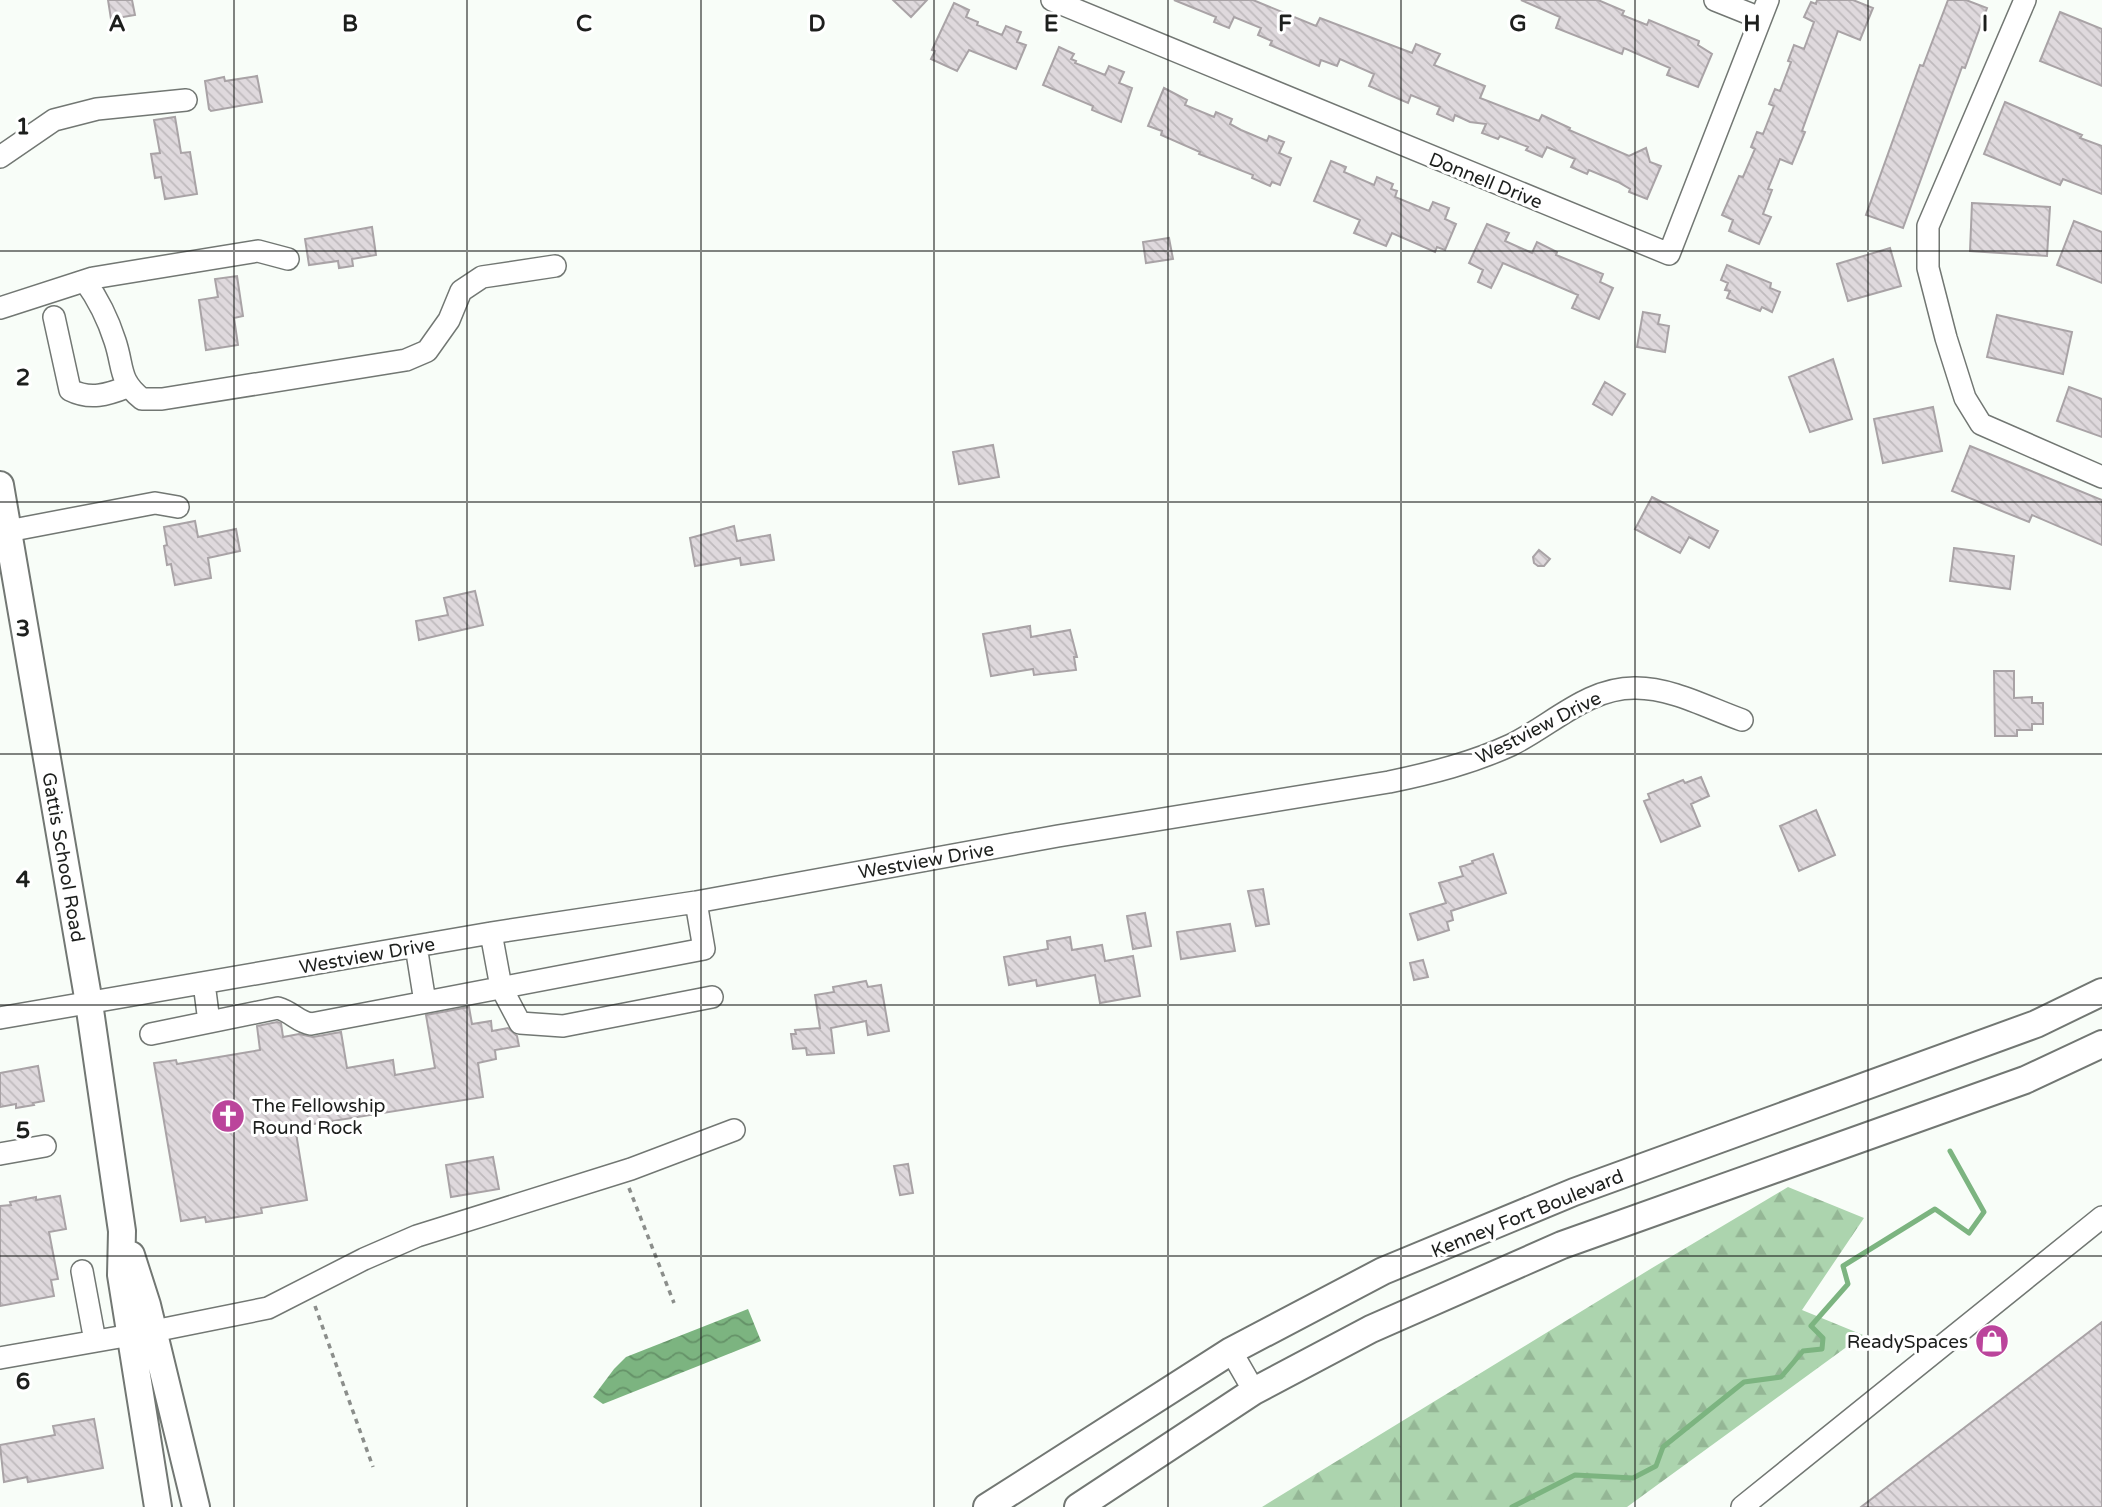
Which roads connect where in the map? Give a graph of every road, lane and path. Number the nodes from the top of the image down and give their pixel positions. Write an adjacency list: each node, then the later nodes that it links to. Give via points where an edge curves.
1 (1052, 0): 4 (street, Donnell Drive, via 1669,254)
2 (1715, 0): 4 (street)
3 (2025, 0): 13 (street, via 1928,226 1928,268 1965,398 1981,424)
4 (1764, 9)
5 (186, 100): 6 (street, via 97,109 54,120)
6 (0, 157)
7 (288, 259): 9 (street, via 258,251)
8 (555, 265): 12 (street, via 482,277 461,291 449,320 427,351 406,360 162,399 142,399)
9 (85, 281): 10 (street); 12 (street, via 115,341)
10 (0, 308)
11 (54, 317): 12 (street, via 70,390 83,397)
12 (127, 387)
13 (2102, 478)
14 (0, 485): 16 (main road, Gattis School Road)
15 (178, 507): 16 (street, via 155,503)
16 (8, 531): 26 (main road, Gattis School Road)
17 (1742, 720): 18 (street, Westview Drive, via 1653,689 1616,690 1583,702 1515,743 1441,771)
18 (696, 902): 19 (street, Westview Drive); 22 (street, via 704,950)
19 (491, 933): 20 (street, Westview Drive); 22 (street)
20 (416, 946): 21 (street, Westview Drive); 25 (street)
21 (204, 983): 26 (street, Westview Drive); 28 (street)
22 (500, 987): 24 (street, via 520,1023 563,1026); 25 (street)
23 (2102, 992): 41 (main road, Kenney Fort Boulevard, via 2036,1024 1574,1192 1383,1270)
24 (712, 998)
25 (425, 1002): 28 (street, via 312,1024 278,1008)
26 (89, 1003): 27 (street, Westview Drive); 39 (main road, Gattis School Road, via 122,1231 147,1305)
27 (0, 1018)
28 (209, 1022): 29 (street)
29 (151, 1034)
30 (2102, 1044): 43 (main road, via 2025,1080 1562,1245 1371,1329)
31 (734, 1130): 39 (street, via 631,1169 417,1236 268,1308)
32 (45, 1146): 33 (street)
33 (0, 1154)
34 (626, 1180): 38 (path)
35 (2102, 1217): 49 (street)
36 (82, 1271): 40 (street)
37 (313, 1300): 44 (path)
38 (674, 1303)
39 (142, 1333): 40 (street); 45 (main road, Gattis School Road); 46 (main road, Gattis School Road)
40 (95, 1341): 42 (street)
41 (1231, 1351): 43 (street); 47 (main road, Kenney Fort Boulevard)
42 (0, 1358)
43 (1254, 1391): 48 (main road)
44 (373, 1467)
45 (158, 1507)
46 (196, 1507)
47 (987, 1507)
48 (1078, 1507)
49 (1742, 1507)

